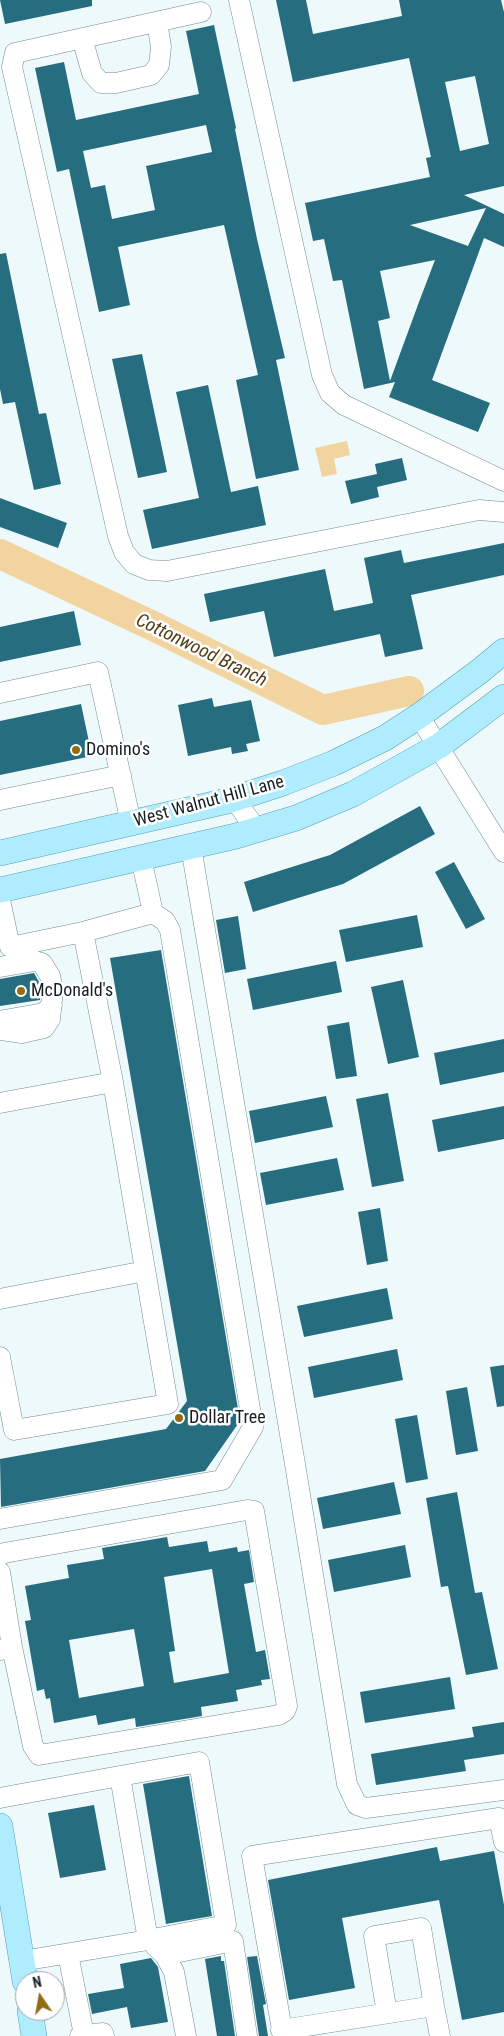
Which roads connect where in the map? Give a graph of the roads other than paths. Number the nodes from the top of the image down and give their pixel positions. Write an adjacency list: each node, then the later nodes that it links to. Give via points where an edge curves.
1 (239, 0): 5 (street, via 322,375 330,393 344,405)
2 (201, 12): 3 (street)
3 (157, 22): 4 (street); 4 (street, via 162,47 160,65 151,75 116,83 101,82 92,73)
4 (82, 38): 6 (street, via 15,53 12,67 118,536 124,552 134,564 148,570 167,571 479,510)
5 (504, 481)
6 (504, 512)
7 (504, 651): 10 (main road, West Walnut Hill Lane)
8 (0, 693): 12 (street, via 98,672)
9 (504, 698): 11 (main road, West Walnut Hill Lane)
10 (419, 716): 11 (street); 13 (main road, West Walnut Hill Lane, via 334,764)
11 (439, 746): 16 (main road, West Walnut Hill Lane, via 353,794); 18 (street)
12 (121, 775): 14 (street); 15 (street)
13 (234, 799): 15 (main road, West Walnut Hill Lane); 16 (street)
14 (0, 800)
15 (131, 823): 19 (main road, West Walnut Hill Lane); 20 (main road)
16 (257, 830): 17 (main road, West Walnut Hill Lane)
17 (191, 846): 20 (main road, West Walnut Hill Lane); 41 (street, via 347,1784 357,1805 366,1808)
18 (504, 852)
19 (0, 853)
20 (141, 858): 21 (main road, West Walnut Hill Lane); 23 (street)
21 (0, 890)
22 (0, 900): 25 (street)
23 (153, 912): 24 (street); 36 (street, via 165,921 170,930 254,1427 222,1480)
24 (83, 932): 25 (street); 30 (street)
25 (5, 948)
26 (0, 967): 27 (street, via 35,961 42,963 50,976)
27 (52, 1005): 28 (street, via 44,1013); 29 (street, via 50,1019 44,1028 22,1033)
28 (0, 1021)
29 (0, 1030)
30 (113, 1082): 31 (street); 32 (street)
31 (0, 1103)
32 (145, 1271): 33 (street); 35 (street, via 168,1404)
33 (0, 1299)
34 (0, 1357): 35 (street)
35 (7, 1431)
36 (0, 1519)
37 (0, 1555): 39 (street, via 254,1511 285,1711 38,1755)
38 (0, 1572): 39 (street)
39 (6, 1649)
40 (120, 1776): 42 (street); 45 (street); 45 (street, via 199,1762 226,1925)
41 (504, 1790)
42 (0, 1798)
43 (0, 1826): 48 (main road)
44 (504, 1842): 52 (street, via 500,1818 252,1856)
45 (148, 1940): 46 (street); 47 (street)
46 (68, 1954): 48 (street); 54 (street)
47 (165, 1955): 56 (street, via 174,1972); 57 (street, via 232,1941)
48 (24, 1971)
49 (434, 2006): 50 (street); 50 (street, via 421,1928 374,1936); 58 (street)
50 (387, 2013): 52 (street)
51 (32, 2021): 53 (main road)
52 (282, 2033)
53 (34, 2036)
54 (82, 2036): 55 (street, via 103,2033)
55 (104, 2036)
56 (186, 2036)
57 (247, 2036)
58 (440, 2036)

